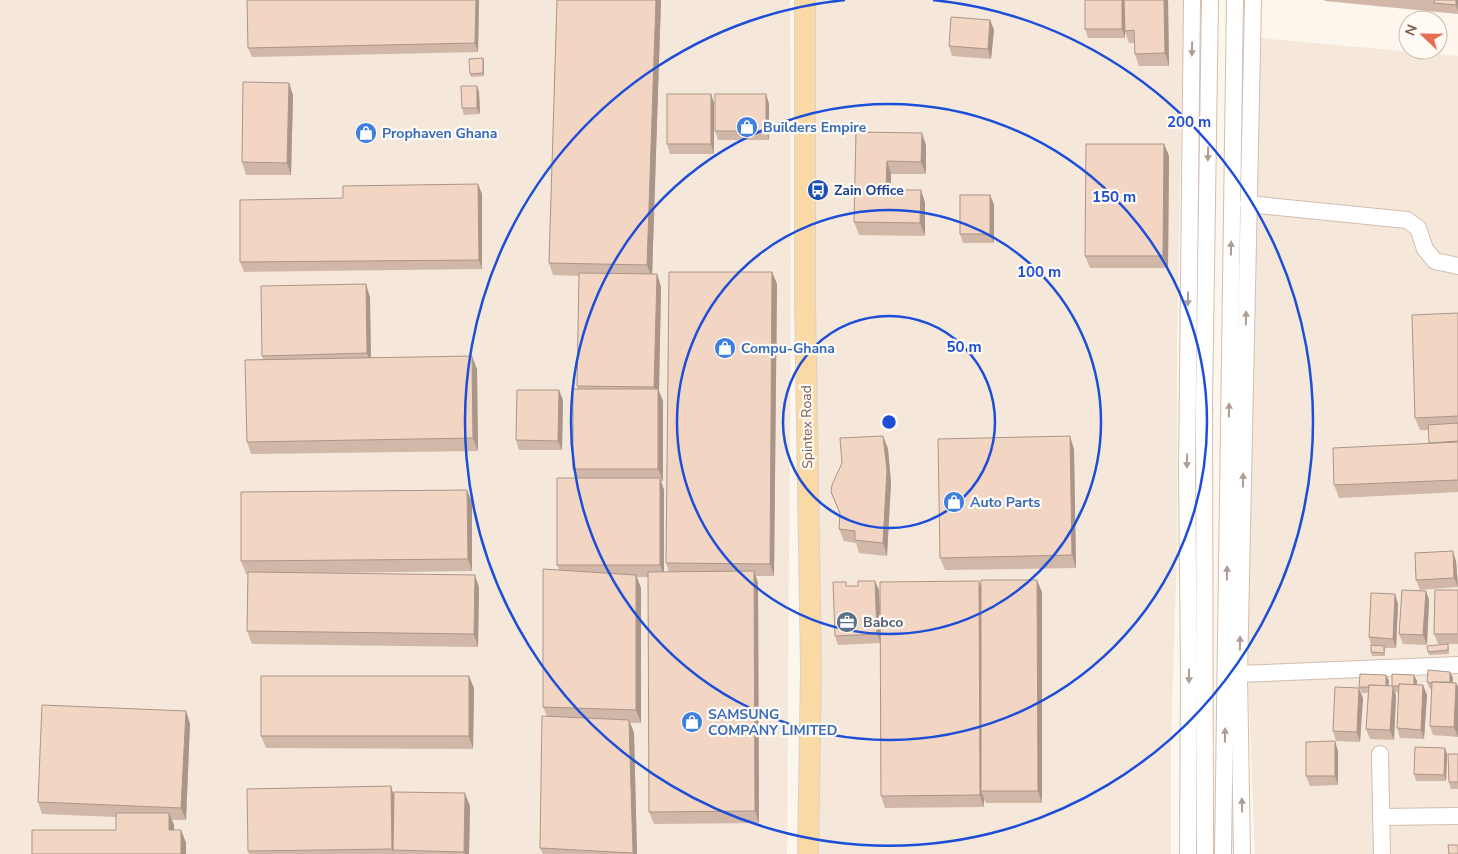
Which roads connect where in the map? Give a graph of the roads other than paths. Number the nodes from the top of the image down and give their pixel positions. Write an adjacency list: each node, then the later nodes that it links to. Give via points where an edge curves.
1 (805, 0): 13 (main road, Spintex Road, via 805,299 811,670)
2 (1192, 0): 14 (street, one-way to 14, via 1186,471)
3 (1210, 0): 15 (street, one-way to 15, via 1204,403)
4 (1235, 0): 16 (street, one-way to 4)
5 (1253, 0): 6 (street)
6 (1248, 204): 7 (street, via 1407,220 1418,228 1425,249 1435,260); 9 (street, one-way to 6)
7 (1458, 266)
8 (1458, 665): 9 (street)
9 (1240, 674): 17 (street, one-way to 9)
10 (1380, 754): 12 (street)
11 (1458, 816): 12 (street)
12 (1381, 817): 18 (street)
13 (808, 854)
14 (1188, 854)
15 (1205, 854)
16 (1223, 854)
17 (1242, 854)
18 (1382, 854)

